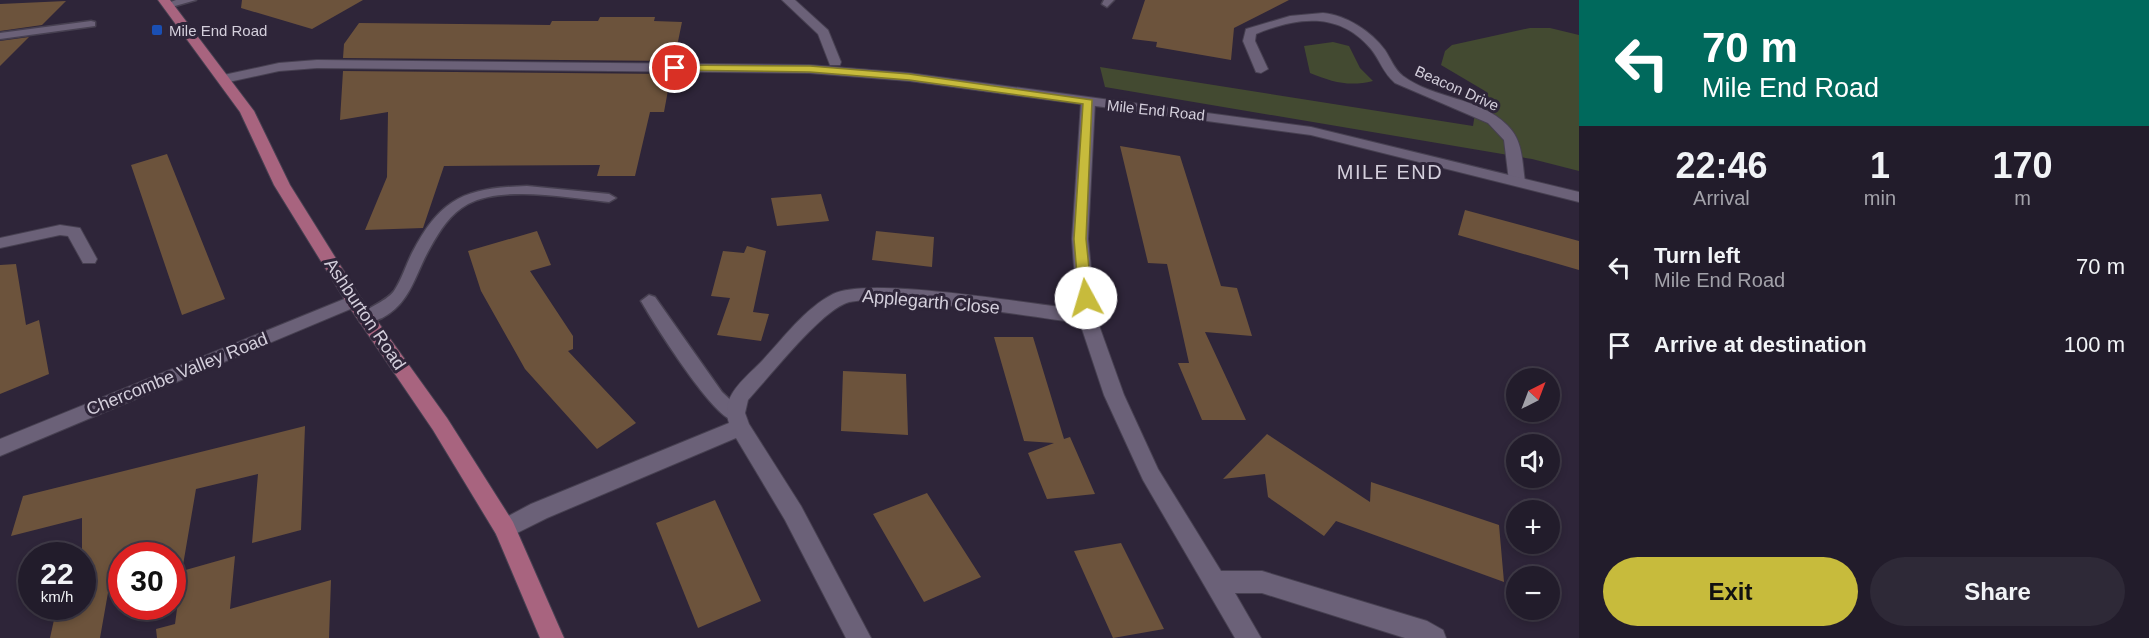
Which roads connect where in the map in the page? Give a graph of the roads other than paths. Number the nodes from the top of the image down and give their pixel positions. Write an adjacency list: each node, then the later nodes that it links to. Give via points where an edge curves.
1 (191, 0): 4 (lane)
2 (788, 0): 8 (street, via 824,33)
3 (1326, 0): 5 (street)
4 (166, 3): 10 (main road, Ashburton Road)
5 (1332, 17): 9 (street, via 1314,17 1250,32 1249,41); 12 (street, Beacon Drive, via 1369,40 1394,76 1479,113 1502,128 1511,141)
6 (91, 24): 7 (lane)
7 (0, 36)
8 (835, 62)
9 (1260, 69)
10 (224, 79): 11 (street, Mile End Road, via 316,64 810,69 909,77); 17 (main road, Ashburton Road, via 247,111 282,185)
11 (1088, 102): 12 (street, Mile End Road, via 1311,131); 19 (street, via 1080,239)
12 (1517, 181): 13 (street, Mile End Road)
13 (1579, 197)
14 (609, 198): 20 (lane, via 499,192 466,200 449,209 421,250 400,298)
15 (0, 243): 16 (street, via 60,230 74,232)
16 (88, 259)
17 (354, 301): 20 (main road, Ashburton Road); 22 (street, Chercombe Valley Road)
18 (649, 301): 21 (lane, via 716,397)
19 (1088, 317): 21 (street, Applegarth Close, via 904,296 858,294 840,298 819,312 739,397); 24 (street, via 1114,395 1150,474)
20 (366, 318): 23 (main road, Ashburton Road, via 440,424)
21 (738, 420): 23 (street); 26 (street)
22 (0, 448)
23 (505, 529): 25 (main road, Ashburton Road)
24 (1218, 582): 27 (street); 28 (street, via 1262,582 1367,613)
25 (552, 638)
26 (860, 638)
27 (1249, 638)
28 (1434, 638)

